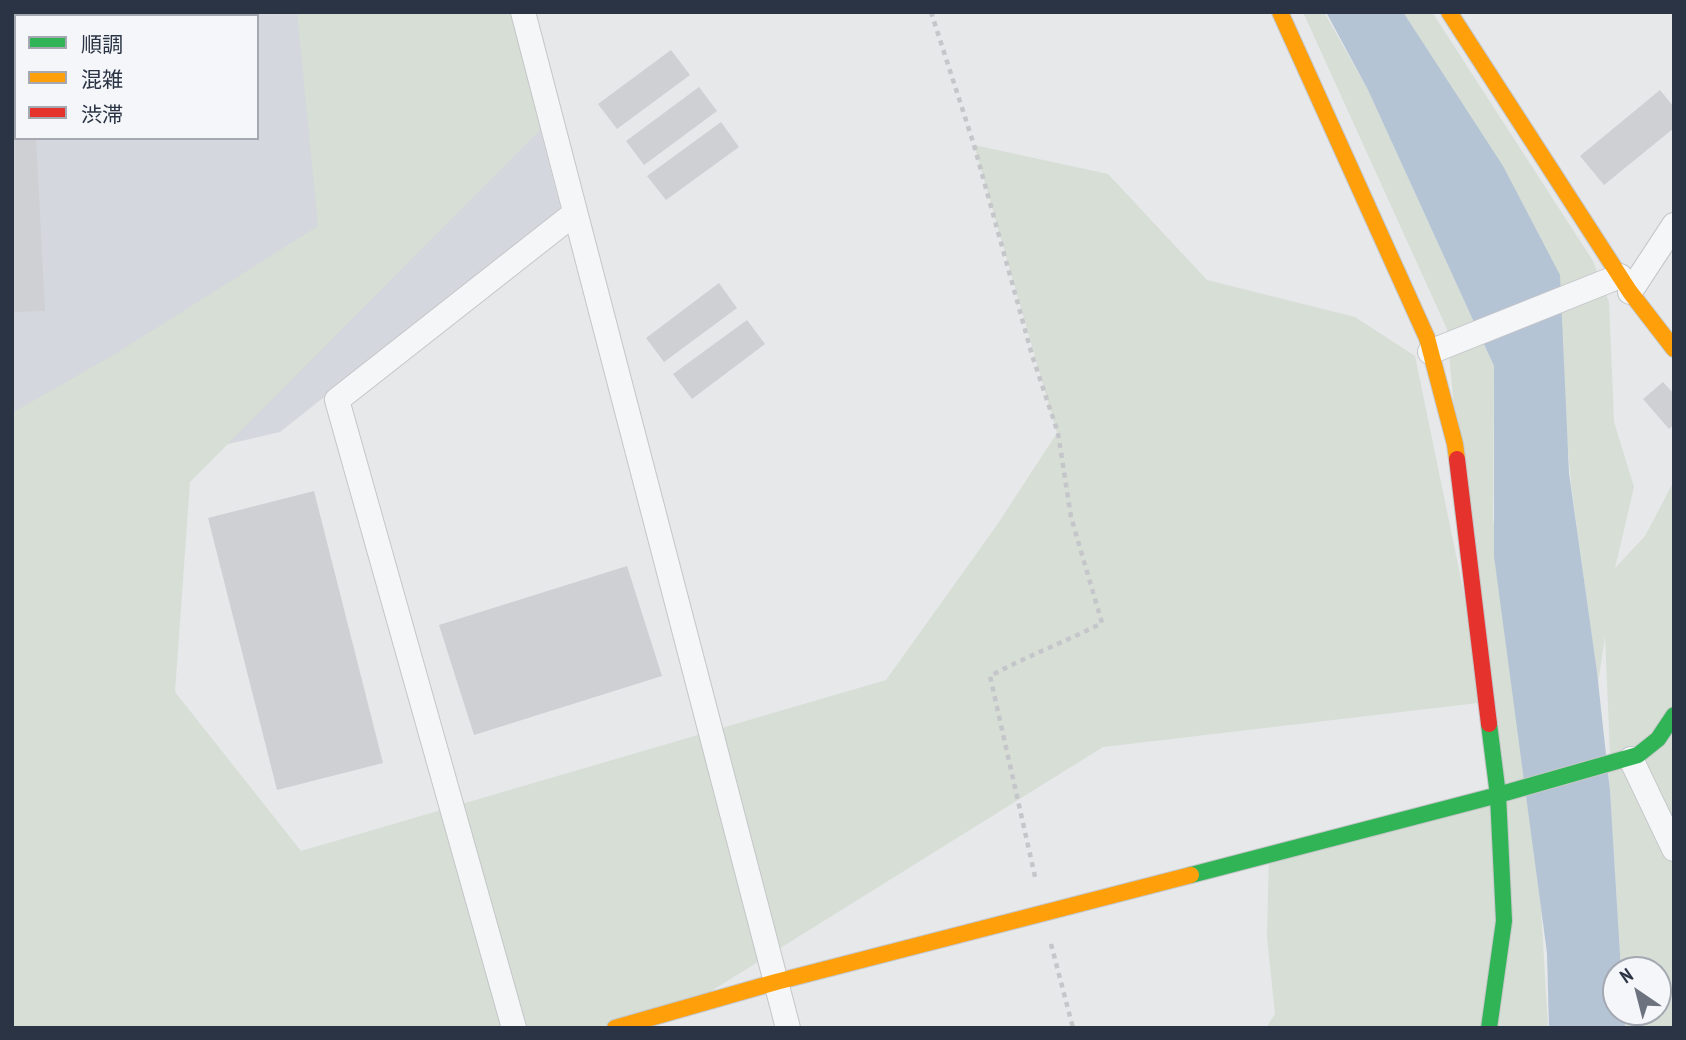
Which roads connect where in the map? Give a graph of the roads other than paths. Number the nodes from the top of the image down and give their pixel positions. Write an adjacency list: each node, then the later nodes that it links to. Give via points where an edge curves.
1 (523, 12): 4 (street)
2 (1280, 12): 8 (street)
3 (1449, 12): 6 (street)
4 (575, 213): 13 (street); 14 (street, via 337,400)
5 (1674, 225): 6 (street)
6 (1625, 284): 7 (street); 8 (street, via 1585,290)
7 (1674, 349)
8 (1430, 352): 11 (street, via 1455,444)
9 (1674, 715): 10 (street, via 1659,742)
10 (1624, 759): 11 (street); 12 (street)
11 (1503, 793): 13 (street); 17 (street, via 1504,921)
12 (1674, 849)
13 (776, 982): 15 (street); 16 (street)
14 (513, 1028)
15 (615, 1028)
16 (788, 1028)
17 (1489, 1028)

